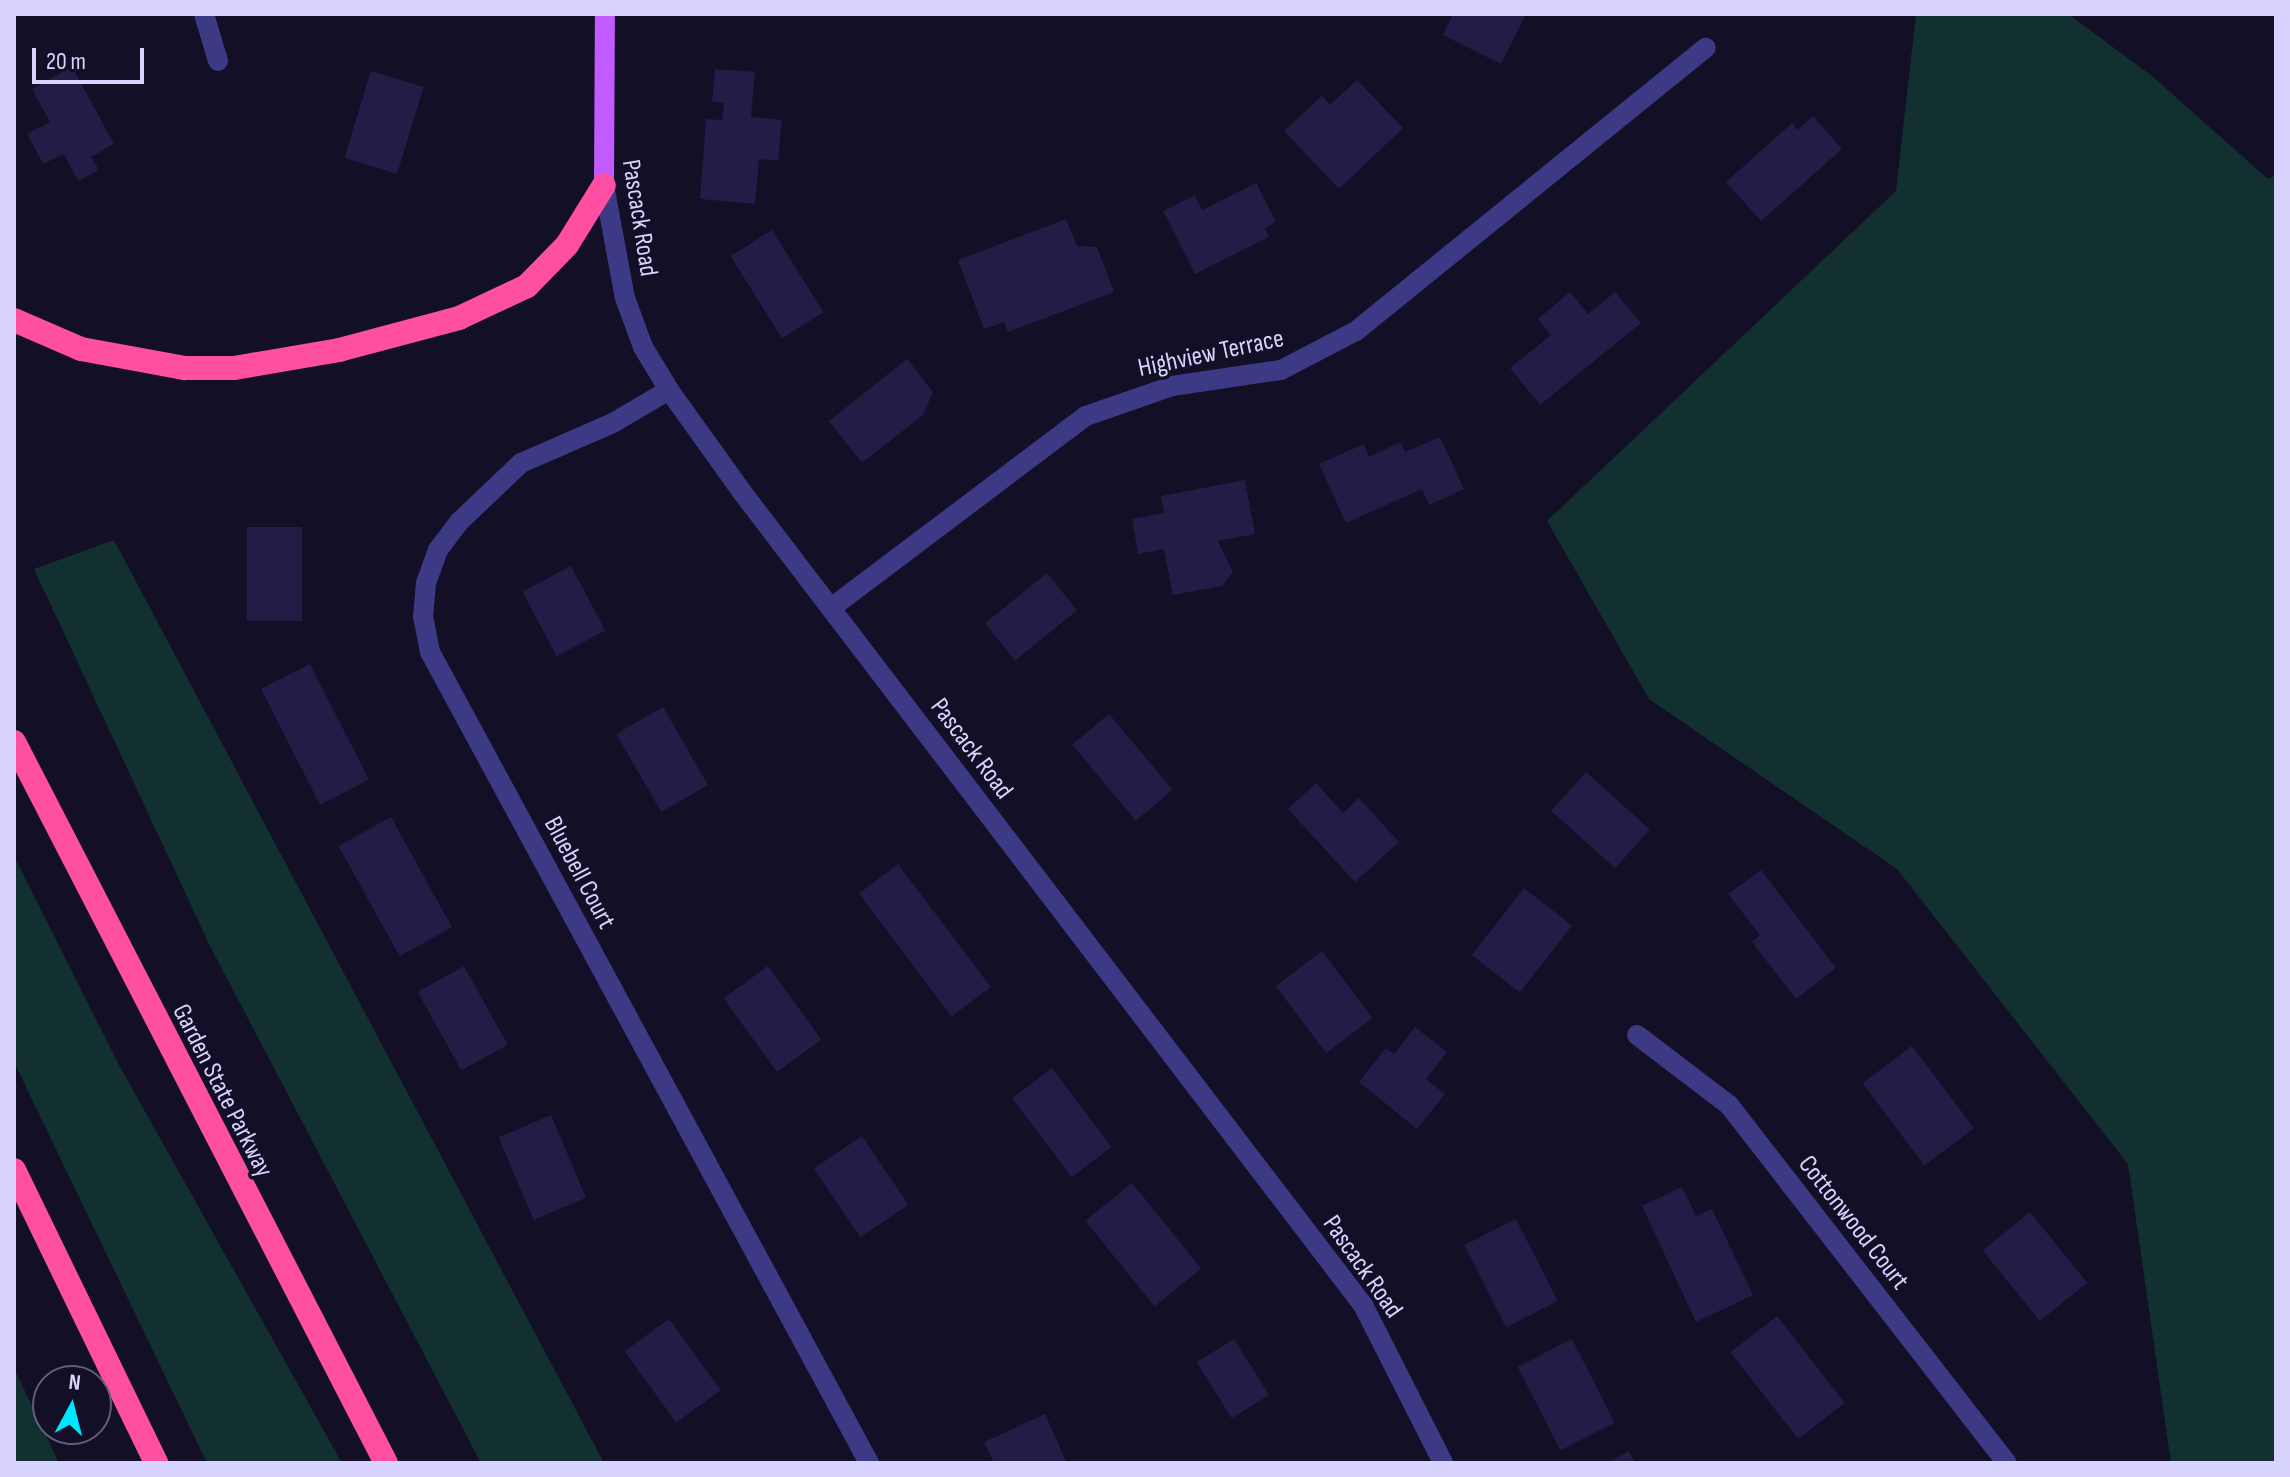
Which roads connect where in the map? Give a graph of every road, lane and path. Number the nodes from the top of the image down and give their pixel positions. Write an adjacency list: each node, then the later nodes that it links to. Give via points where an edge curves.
1 (204, 14): 4 (street)
2 (605, 14): 5 (main road, Pascack Road)
3 (1706, 48): 8 (street, Highview Terrace, via 1356,331 1281,370 1143,394 1086,416)
4 (218, 61)
5 (604, 185): 6 (highway, via 567,245 527,286 459,318 339,350 234,368 185,368 81,349); 7 (street, Pascack Road, via 625,298 643,347)
6 (14, 320)
7 (669, 390): 8 (street, Pascack Road); 14 (street, Bluebell Court, via 613,423 521,463 459,522 438,550 426,583 423,616 430,652)
8 (831, 608): 15 (street, Pascack Road, via 1363,1305)
9 (14, 742): 13 (highway, Garden State Parkway)
10 (1637, 1035): 16 (street, Cottonwood Court, via 1729,1105)
11 (14, 1170): 12 (highway)
12 (156, 1463)
13 (386, 1463)
14 (869, 1463)
15 (1443, 1463)
16 (2007, 1463)

